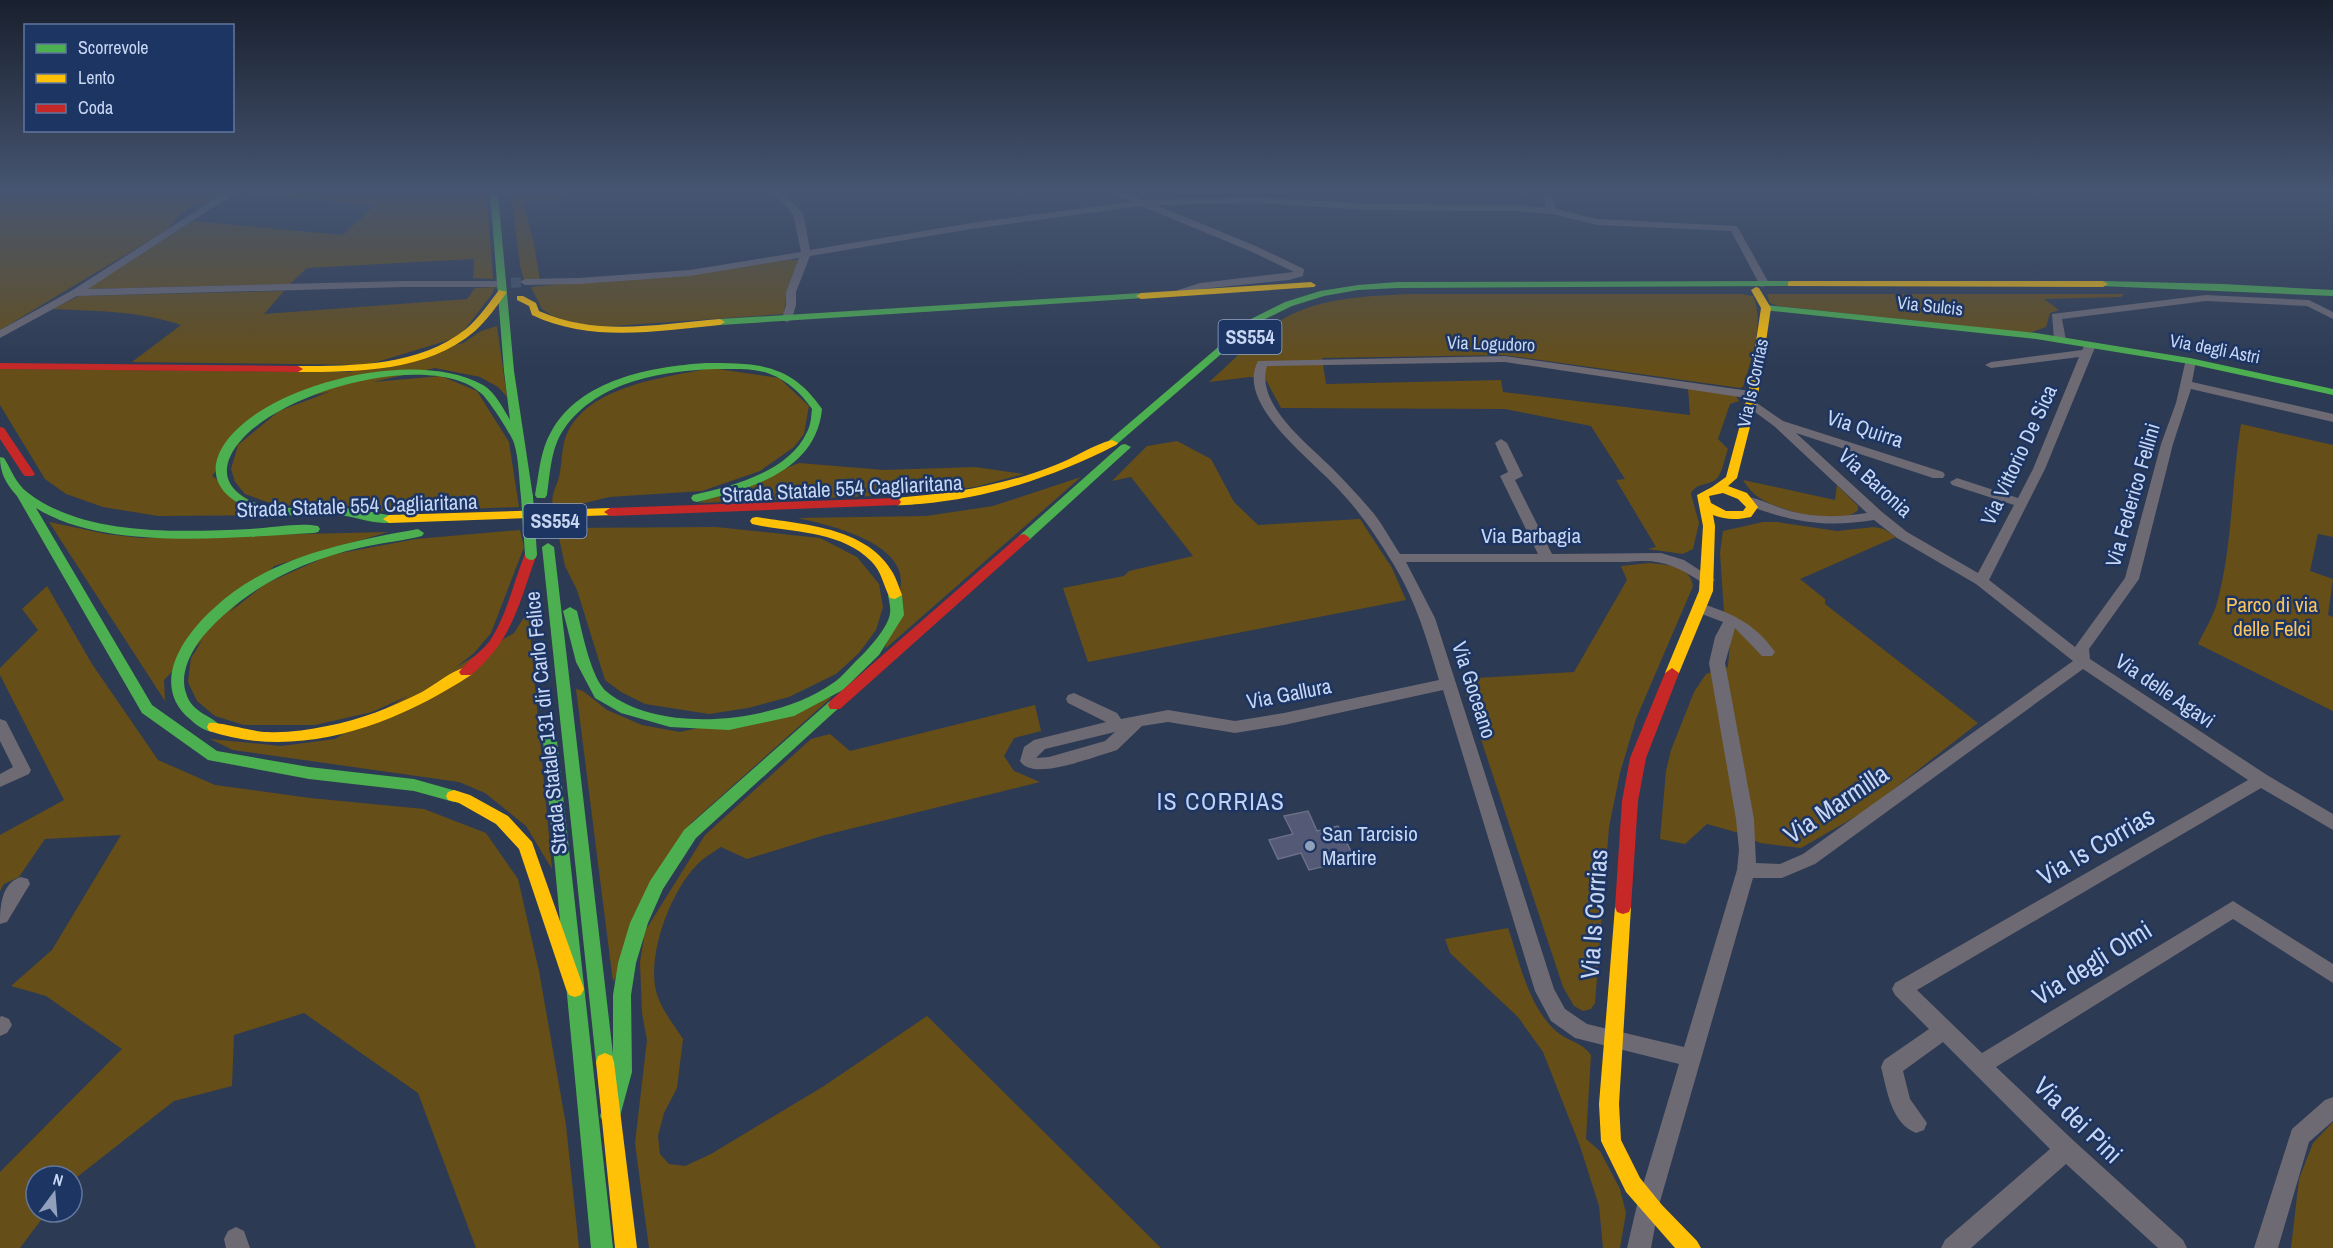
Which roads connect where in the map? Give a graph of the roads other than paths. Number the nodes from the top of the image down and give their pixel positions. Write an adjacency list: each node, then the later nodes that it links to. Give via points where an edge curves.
1 (140, 251): 11 (street)
2 (499, 251): 10 (main road)
3 (822, 251): 6 (street)
4 (1254, 251): 13 (street, via 1300,271 1299,274 1200,286)
5 (1744, 251): 9 (street)
6 (806, 254): 7 (street, via 667,275 579,281); 19 (street, via 791,292)
7 (521, 279): 14 (main road)
8 (1397, 285): 9 (main road, Strada Statale 554 Cagliaritana / SS554); 13 (main road, via 1322,285); 47 (main road, Strada Statale 554 Cagliaritana / SS554, via 1349,287 1279,306 1254,321 1119,439 1083,459 1029,480 969,495 900,502)
9 (1760, 287): 12 (main road, Strada Statale 554 Cagliaritana / SS554, via 2124,285); 15 (main road, Strada Statale 554 Cagliaritana / SS554, via 2180,291); 16 (main road, Via Is Corrias); 35 (main road, Strada Statale 554 Cagliaritana / SS554, via 1404,290 1334,296 1288,310 1263,326)
10 (499, 288): 11 (street, via 404,284); 26 (main road, via 491,310 476,328 425,354 387,364 338,369); 33 (main road)
11 (75, 292): 20 (street)
12 (2333, 293)
13 (1176, 295): 19 (main road)
14 (520, 298): 18 (main road); 19 (main road, via 533,305 535,313 545,320 575,329)
15 (2333, 298)
16 (1766, 308): 21 (main road, Via Sulcis); 29 (main road, Via Is Corrias)
17 (2333, 316): 21 (street, via 2309,303 2206,298 2061,314 2055,318)
18 (522, 318)
19 (787, 319)
20 (0, 335)
21 (2060, 340): 22 (main road, Via Sulcis)
22 (2088, 349): 23 (main road, Via degli Astri); 24 (street); 45 (street, Via Vittorio De Sica)
23 (2190, 361): 27 (street, Via Federico Fellini); 28 (main road, Via degli Astri)
24 (1995, 362)
25 (1262, 363): 29 (street, Via Logudoro, via 1505,359); 60 (street, Via Goceano, via 1258,376 1278,421 1365,513)
26 (0, 366)
27 (2185, 384): 30 (street); 69 (street, Via Federico Fellini, via 2132,579 2081,649)
28 (2333, 392)
29 (1752, 400): 31 (street, Via Baronia); 39 (main road, Via Is Corrias)
30 (2333, 418)
31 (1778, 423): 38 (street, Via Quirra); 49 (street, Via Baronia)
32 (0, 430): 52 (main road, Strada Statale 554 Cagliaritana / SS554, via 39,487 84,511 157,524)
33 (516, 438): 52 (main road, via 492,396 477,385 444,374 382,374 330,385 282,404 232,440 220,462 218,475 238,499 295,513 349,512); 58 (main road, Strada Statale 131 dir Carlo Felice, bridge, via 527,497)
34 (1501, 443): 59 (street, via 1516,476 1507,477)
35 (1125, 446): 50 (main road, Strada Statale 554 Cagliaritana / SS554, via 1059,478 969,503); 89 (main road, via 690,834 665,867 634,938 622,986 623,1072)
36 (537, 450): 43 (main road, Strada Statale 131 dir Carlo Felice)
37 (0, 460): 42 (main road, Strada Statale 554 Cagliaritana)
38 (1938, 475)
39 (1731, 478): 41 (main road); 44 (main road)
40 (1957, 482): 45 (street)
41 (1717, 489): 44 (main road); 46 (main road, via 1703,495)
42 (22, 494): 55 (main road, Strada Statale 554 Cagliaritana, via 40,506 85,523 142,532); 83 (main road, via 147,709 213,756 309,773 414,785 464,799 502,820 526,846)
43 (542, 495): 47 (main road, via 559,427 583,403 612,386 644,375 704,364 750,366 784,376 806,392 817,409 813,433 799,452 754,480 696,498 607,506); 62 (main road, Strada Statale 131 dir Carlo Felice)
44 (1746, 498): 48 (street); 51 (main road, via 1751,509)
45 (2021, 503): 64 (street, Via Vittorio De Sica)
46 (1705, 505): 51 (main road, via 1718,513); 54 (main road, Via Is Corrias)
47 (594, 512): 52 (main road, SS554)
48 (1782, 514): 49 (street, via 1826,522); 51 (street)
49 (1876, 515): 64 (street, Via Baronia, via 1915,544)
50 (737, 516): 53 (main road, Strada Statale 554 Cagliaritana / SS554); 62 (main road, via 812,529 855,543 876,560 893,584 897,615 874,651 838,687 789,712 729,725 670,722 626,709 600,694 583,662 565,591)
51 (1737, 516): 54 (main road)
52 (374, 519)
53 (485, 523): 56 (main road, Strada Statale 554 Cagliaritana / SS554); 58 (main road, via 349,545 270,575 210,619 191,642 180,661 176,681 181,703 201,724 238,736 300,737 376,718 425,698 470,669 505,629)
54 (1709, 526): 57 (main road, Via Is Corrias)
55 (331, 528)
56 (355, 528)
57 (1707, 549): 61 (street, via 1696,555); 63 (main road, Via Is Corrias)
58 (531, 554): 65 (main road, Strada Statale 131 dir Carlo Felice)
59 (1547, 557): 60 (street, Via Barbagia); 61 (street, Via Barbagia, via 1644,555)
60 (1396, 558): 70 (street, Via Goceano, via 1428,618)
61 (1666, 559): 63 (street, via 1684,564)
62 (551, 575): 89 (main road, Strada Statale 131 dir Carlo Felice)
63 (1708, 580): 66 (main road, Via Is Corrias)
64 (1981, 581): 69 (street, Via delle Agavi)
65 (535, 588)
66 (1699, 608): 67 (street); 85 (main road, Via Is Corrias, via 1648,730 1634,780)
67 (1732, 619): 68 (street, via 1748,629); 79 (street, via 1717,663 1745,819)
68 (1767, 652)
69 (2084, 661): 76 (street, Via delle Agavi); 79 (street, Via Marmilla, via 1809,859 1782,871)
70 (1449, 683): 72 (street, Via Gallura, via 1235,727 1168,716); 85 (street, Via Goceano, via 1545,991 1558,1015 1568,1024 1582,1032)
71 (1074, 699): 74 (street, via 1111,717)
72 (1137, 721): 74 (street, Via Gallura); 74 (street, Via Gallura, via 1110,746 1049,763 1036,765 1028,761 1032,748 1040,744)
73 (0, 725): 77 (street, via 23,770)
74 (1118, 725)
75 (548, 727): 83 (main road, Strada Statale 131 dir Carlo Felice)
76 (2261, 780): 78 (street, Via delle Agavi); 84 (street, Via Is Corrias, via 1902,989)
77 (0, 781)
78 (2332, 821)
79 (1746, 870): 86 (street)
80 (21, 884): 81 (street)
81 (0, 916)
82 (2333, 975): 87 (street, Via degli Olmi, via 2233,909)
83 (574, 989): 93 (main road, Strada Statale 131 dir Carlo Felice)
84 (1945, 1029): 87 (street, Via dei Pini); 90 (street, via 1891,1067 1901,1104)
85 (1612, 1038): 86 (street); 92 (main road, Via Is Corrias, via 1608,1111 1611,1139 1617,1157)
86 (1691, 1058): 92 (street)
87 (1981, 1065): 91 (street, Via dei Pini)
88 (2333, 1107): 99 (street, via 2300,1136)
89 (610, 1116): 94 (main road, Strada Statale 131 dir Carlo Felice)
90 (1917, 1123)
91 (2066, 1149): 97 (street); 98 (street, Via dei Pini)
92 (1655, 1212): 95 (street); 96 (main road, Via Is Corrias)
93 (602, 1248)
94 (626, 1248)
95 (1639, 1248)
96 (1690, 1248)
97 (1953, 1248)
98 (2175, 1248)
99 (2266, 1248)

